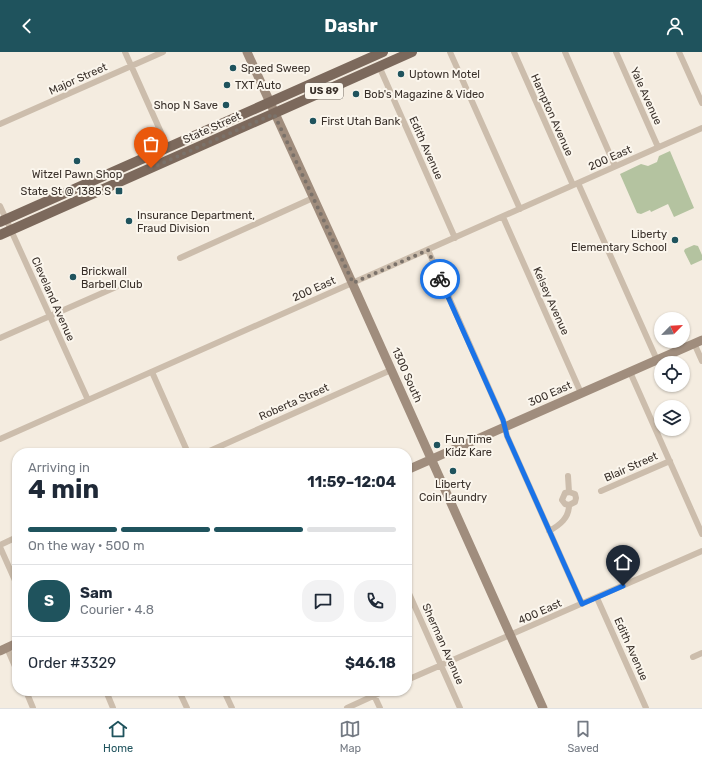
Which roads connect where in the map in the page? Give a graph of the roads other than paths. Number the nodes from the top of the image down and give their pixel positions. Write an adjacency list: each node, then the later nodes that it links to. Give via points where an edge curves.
1 (125, 52): 12 (street)
2 (163, 52): 12 (street, Major Street)
3 (247, 52): 14 (main road, 1300 South)
4 (383, 52): 14 (main road, State Street / US 89)
5 (412, 52): 11 (main road, State Street / US 89)
6 (450, 52): 25 (street)
7 (514, 52): 22 (street, Hampton Avenue)
8 (565, 52): 21 (street)
9 (616, 52): 19 (street, Yale Avenue)
10 (679, 52): 15 (street)
11 (397, 56): 13 (main road, State Street / US 89)
12 (131, 66): 17 (street, Major Street); 20 (street)
13 (379, 66): 16 (main road, State Street / US 89); 30 (street, Edith Avenue)
14 (270, 103): 16 (main road, 1300 South); 20 (main road, State Street / US 89)
15 (702, 103)
16 (274, 114): 23 (main road, 1300 South); 28 (main road, State Street / US 89)
17 (0, 124)
18 (702, 128): 19 (street, 200 East)
19 (658, 147): 21 (street, 200 East)
20 (168, 148): 27 (main road, State Street / US 89)
21 (615, 166): 22 (street, 200 East)
22 (575, 184): 25 (street, 200 East); 38 (street, Hampton Avenue)
23 (313, 198): 32 (street); 33 (main road, 1300 South)
24 (0, 206): 27 (street, Cleveland Avenue)
25 (520, 209): 26 (street, 200 East)
26 (503, 216): 30 (street, 200 East); 45 (street, Kelsey Avenue)
27 (3, 221): 28 (street, Cleveland Avenue)
28 (11, 230): 29 (main road, State Street / US 89); 35 (street, Cleveland Avenue)
29 (0, 235)
30 (455, 238): 31 (street, 200 East)
31 (428, 250): 33 (street, 200 East); 47 (street)
32 (180, 258)
33 (353, 283): 42 (main road, 1300 South); 43 (street, 200 East)
34 (116, 287): 35 (street)
35 (50, 316): 36 (street); 46 (street, Cleveland Avenue)
36 (0, 338)
37 (698, 342): 39 (main road, 300 East); 41 (street)
38 (655, 356)
39 (666, 356)
40 (654, 361): 44 (main road, 300 East)
41 (702, 361)
42 (392, 370): 50 (street, Roberta Street); 51 (main road, 1300 South)
43 (152, 372): 46 (street, 200 East); 49 (street)
44 (630, 372): 45 (main road, 300 East); 52 (street)
45 (581, 393): 47 (main road, 300 East)
46 (88, 400): 48 (street, 200 East)
47 (505, 427): 51 (main road, 300 East); 58 (street)
48 (0, 439)
49 (186, 448)
50 (216, 448)
51 (432, 460): 53 (main road, 300 East); 67 (main road, 1300 South)
52 (670, 461): 55 (street, Blair Street); 59 (street)
53 (412, 468)
54 (568, 476): 56 (street)
55 (601, 491)
56 (569, 492): 57 (street, via 576,498 575,502); 57 (street, via 565,493 562,500)
57 (569, 505): 58 (street, via 566,517)
58 (549, 531): 66 (street)
59 (702, 534)
60 (12, 540): 61 (street)
61 (0, 546): 63 (street)
62 (702, 551): 64 (street, 400 East)
63 (12, 574)
64 (597, 598): 66 (street, 400 East); 88 (street, Edith Avenue)
65 (412, 600): 72 (street, Sherman Avenue)
66 (582, 604): 67 (street, 400 East)
67 (510, 636): 72 (street, 400 East); 87 (main road, 1300 South)
68 (3, 649): 71 (street)
69 (702, 653): 70 (street)
70 (693, 657)
71 (12, 663)
72 (441, 665): 73 (street, 400 East); 86 (street, Sherman Avenue)
73 (412, 678)
74 (28, 696): 80 (street)
75 (108, 696): 81 (street)
76 (181, 696): 82 (street)
77 (226, 696): 83 (street)
78 (368, 696): 84 (street)
79 (374, 696): 85 (street)
80 (33, 708)
81 (113, 708)
82 (187, 708)
83 (232, 708)
84 (347, 708)
85 (380, 708)
86 (460, 708)
87 (543, 708)
88 (646, 708)

